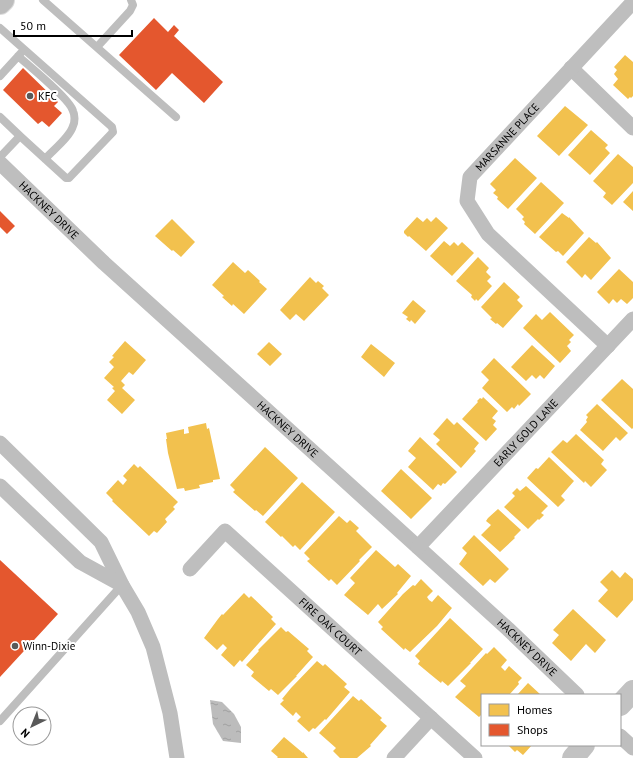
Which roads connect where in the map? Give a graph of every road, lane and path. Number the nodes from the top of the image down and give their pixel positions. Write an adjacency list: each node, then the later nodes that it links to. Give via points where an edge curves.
1 (3, 0): 5 (main road)
2 (42, 0): 7 (lane)
3 (131, 0): 7 (lane, via 133,5 130,11)
4 (633, 2): 10 (street, MARSANNE PLACE)
5 (0, 3)
6 (0, 28): 8 (lane)
7 (97, 47): 13 (lane)
8 (24, 50): 9 (lane); 17 (lane, via 113,129 113,132 69,178)
9 (18, 56): 11 (lane); 17 (lane, via 66,99 73,110 73,127 69,134)
10 (571, 68): 14 (street); 20 (street, MARSANNE PLACE, via 470,177 467,202 488,234)
11 (0, 76)
12 (0, 117): 15 (lane)
13 (176, 117)
14 (633, 128)
15 (20, 136): 16 (lane); 17 (lane)
16 (0, 157)
17 (45, 159)
18 (0, 163): 23 (street, HACKNEY DRIVE, via 104,263)
19 (633, 319): 20 (street, EARLY GOLD LANE)
20 (608, 346): 23 (street, EARLY GOLD LANE)
21 (0, 444): 25 (street, via 101,542)
22 (0, 486): 25 (street, via 80,562)
23 (418, 547): 27 (street, HACKNEY DRIVE)
24 (190, 569): 29 (street, FIRE OAK COURT, via 225,530)
25 (122, 585): 30 (lane); 34 (street, via 138,612 153,647 170,713)
26 (633, 691): 28 (street)
27 (576, 694)
28 (621, 704)
29 (431, 718): 35 (street); 36 (street, FIRE OAK COURT)
30 (0, 721)
31 (621, 737): 33 (street)
32 (583, 746): 37 (street)
33 (633, 748)
34 (178, 758)
35 (394, 758)
36 (475, 758)
37 (573, 758)

